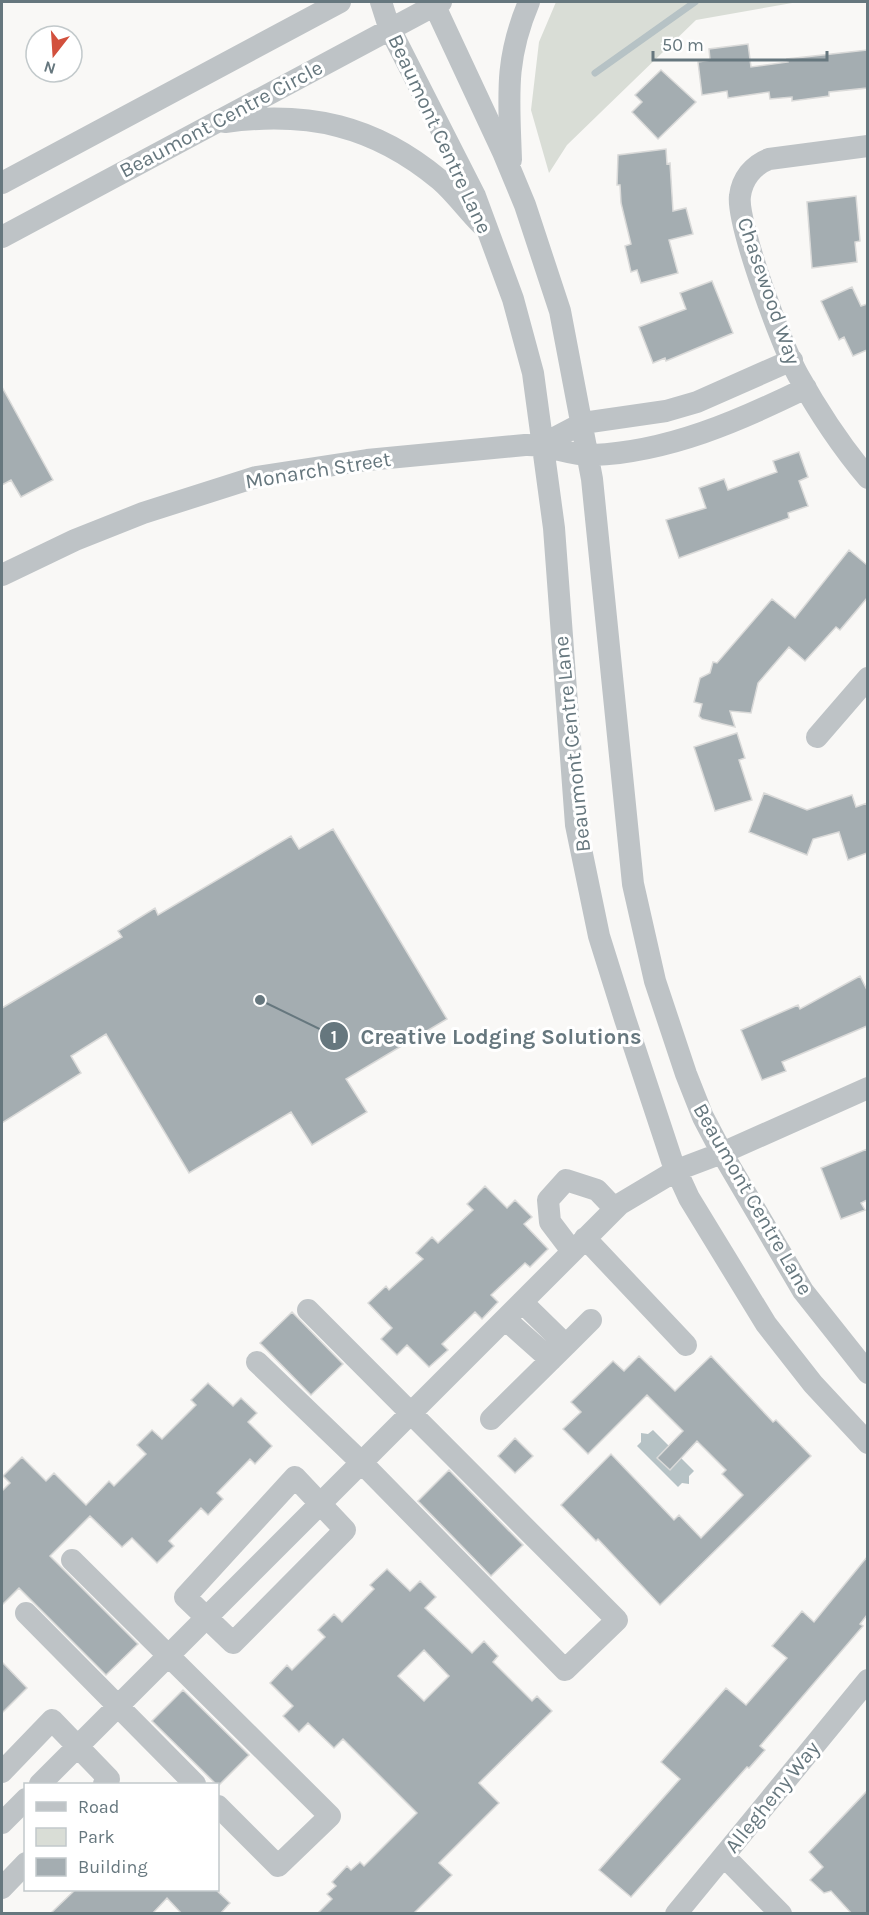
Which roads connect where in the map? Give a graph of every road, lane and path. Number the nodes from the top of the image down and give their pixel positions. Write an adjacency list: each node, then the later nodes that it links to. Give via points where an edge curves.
1 (340, 2): 9 (street)
2 (381, 2): 5 (street, Beaumont Centre Lane)
3 (529, 2): 8 (street, via 515,35 509,65)
4 (436, 3): 5 (street, Beaumont Centre Circle); 8 (street, Beaumont Centre Lane)
5 (389, 27): 6 (street, Beaumont Centre Circle); 10 (street, Beaumont Centre Lane, via 475,196)
6 (211, 124): 10 (street, via 261,117 300,118 374,137 441,181); 11 (street, Beaumont Centre Circle)
7 (867, 146): 12 (street, Chasewood Way, via 769,159 758,163 742,185 741,211 756,267)
8 (512, 173): 14 (street, Beaumont Centre Lane, via 560,310)
9 (2, 183)
10 (488, 231): 15 (street, Beaumont Centre Lane, via 513,299 533,373)
11 (2, 237)
12 (792, 360): 13 (street, Chasewood Way); 14 (street, via 697,402 666,411)
13 (806, 388): 16 (street, via 710,431 623,453); 17 (street, Chasewood Way, via 828,426)
14 (583, 423): 15 (street); 16 (street, Beaumont Centre Lane)
15 (543, 444): 16 (street); 18 (street, Monarch Street, via 367,459 256,477 142,513); 23 (street, Beaumont Centre Lane, via 554,528 576,825 599,936)
16 (589, 455): 22 (street, Beaumont Centre Lane, via 633,884 655,981 686,1074)
17 (867, 478)
18 (2, 575)
19 (867, 678): 20 (street)
20 (817, 737)
21 (867, 1088): 22 (street)
22 (722, 1153): 23 (street); 33 (street, Beaumont Centre Lane, via 803,1291)
23 (676, 1170): 24 (street); 36 (street, Beaumont Centre Lane, via 766,1324)
24 (615, 1209): 25 (street); 25 (street, via 597,1190 567,1180 548,1200 550,1222)
25 (579, 1245): 26 (street); 30 (street)
26 (522, 1302): 28 (street); 31 (street)
27 (308, 1310): 34 (street)
28 (505, 1319): 31 (street); 34 (street)
29 (591, 1320): 31 (street)
30 (686, 1345)
31 (559, 1352): 35 (street)
32 (257, 1362): 37 (street)
33 (867, 1373)
34 (411, 1414): 37 (street); 37 (street, via 618,1620 565,1670)
35 (491, 1419)
36 (867, 1443)
37 (362, 1463): 38 (street)
38 (321, 1503): 41 (street); 41 (street, via 295,1477 186,1597); 41 (street, via 345,1530 233,1643)
39 (72, 1560): 42 (street)
40 (26, 1613): 44 (street)
41 (206, 1618): 42 (street)
42 (168, 1656): 44 (street); 51 (street, via 330,1816 278,1866)
43 (867, 1680): 53 (street, Allegheny Way)
44 (117, 1707): 45 (street); 49 (street)
45 (77, 1746): 46 (street, via 52,1720); 47 (street); 48 (street, via 110,1779)
46 (2, 1772)
47 (42, 1783)
48 (106, 1783)
49 (193, 1783)
50 (24, 1801): 52 (street)
51 (219, 1807)
52 (2, 1823)
53 (724, 1856): 56 (street, Allegheny Way); 57 (street)
54 (24, 1865): 55 (street)
55 (2, 1888)
56 (676, 1914)
57 (781, 1914)

